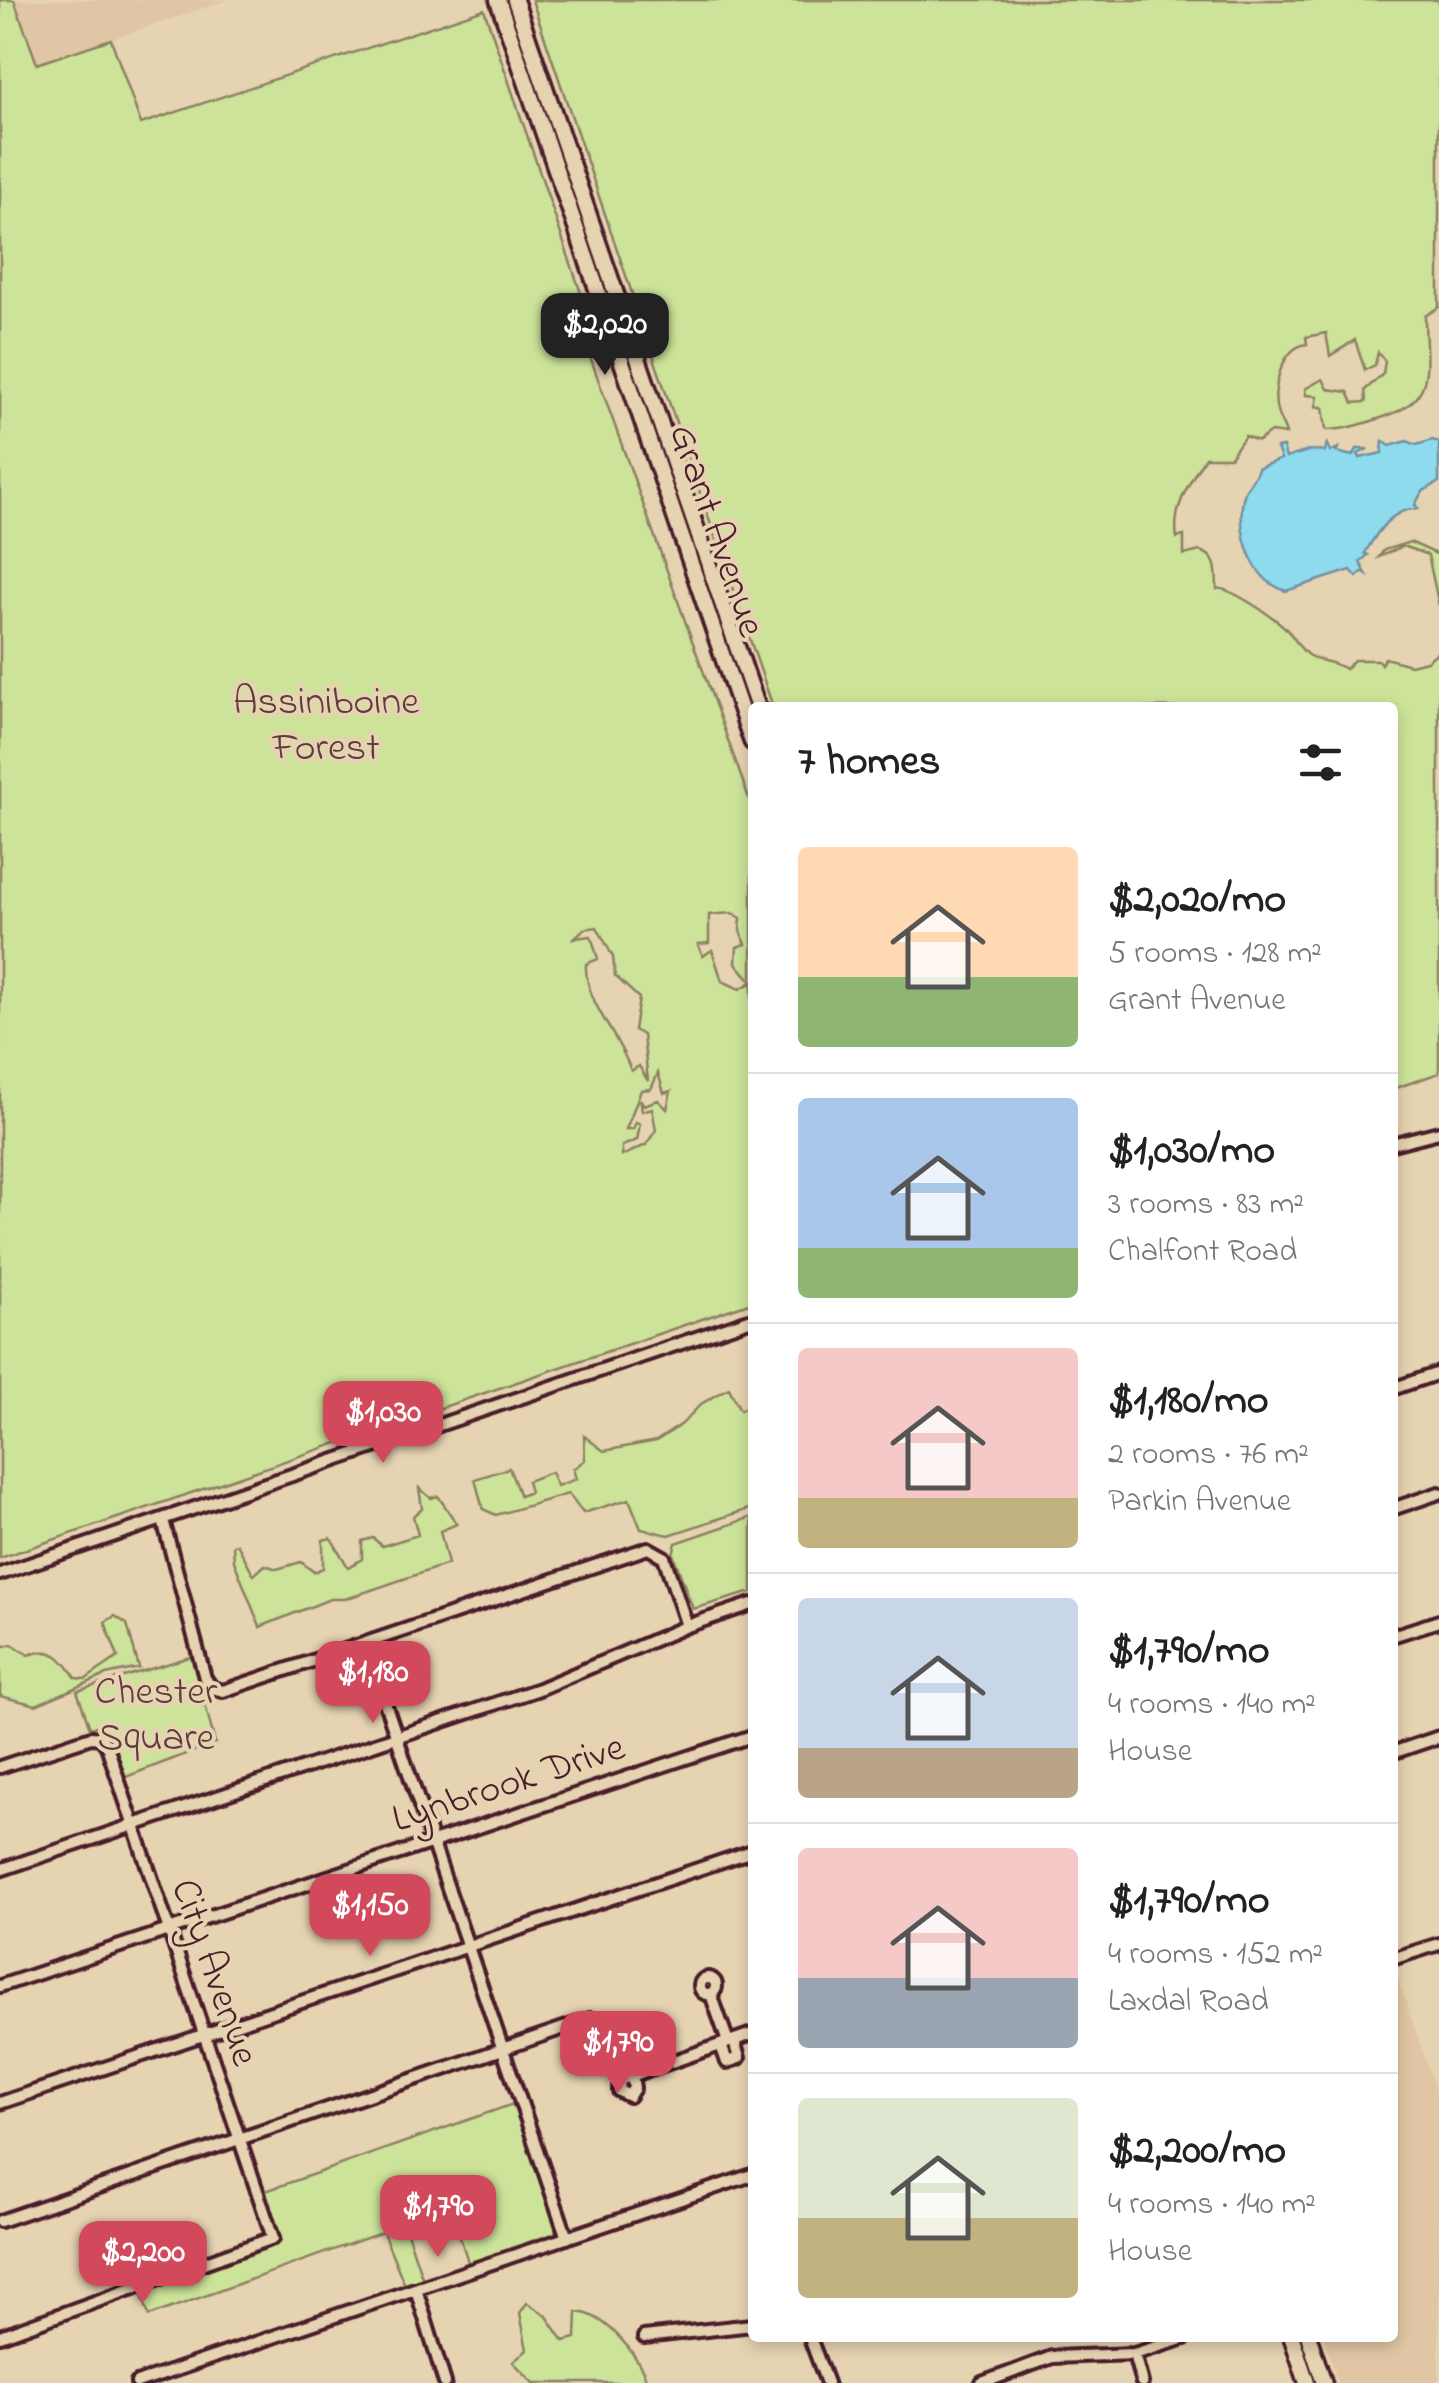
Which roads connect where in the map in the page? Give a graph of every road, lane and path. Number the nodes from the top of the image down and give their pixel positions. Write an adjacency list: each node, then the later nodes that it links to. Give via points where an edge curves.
1 (498, 0): 4 (main road, Grant Avenue)
2 (515, 0): 3 (main road, Grant Avenue)
3 (756, 702)
4 (748, 730)
5 (1439, 1132): 6 (street)
6 (1398, 1142)
7 (748, 1321): 12 (street)
8 (1439, 1373): 9 (street)
9 (1398, 1387)
10 (1439, 1493): 11 (street)
11 (1398, 1507)
12 (163, 1520): 13 (street); 18 (street, via 212,1688)
13 (0, 1574)
14 (748, 1605): 16 (street)
15 (1439, 1620): 17 (street)
16 (687, 1626): 18 (street, via 664,1557 648,1548); 21 (street, via 539,1690)
17 (1398, 1634)
18 (365, 1644): 21 (street)
19 (748, 1737): 25 (street, Lynbrook Drive)
20 (1439, 1738): 22 (street)
21 (398, 1739): 24 (street); 25 (street)
22 (1398, 1751)
23 (0, 1767): 24 (street, City Avenue, via 101,1738)
24 (134, 1826): 27 (street); 28 (street, City Avenue)
25 (432, 1842): 28 (street, Lynbrook Drive); 30 (street)
26 (748, 1851): 30 (street)
27 (0, 1870)
28 (166, 1931): 32 (street, Lynbrook Drive); 34 (street, City Avenue)
29 (1439, 1944): 31 (street)
30 (469, 1947): 34 (street); 37 (street)
31 (1398, 1957)
32 (0, 1986)
33 (711, 1994): 36 (street)
34 (204, 2035): 38 (street); 39 (street, City Avenue)
35 (748, 2036): 36 (street)
36 (728, 2043): 37 (street, via 626,2076 598,2020)
37 (503, 2048): 39 (street); 42 (street)
38 (0, 2103)
39 (238, 2140): 41 (street); 45 (street, City Avenue, via 273,2238)
40 (748, 2176): 42 (street)
41 (0, 2221)
42 (567, 2238): 43 (street)
43 (416, 2289): 52 (street); 53 (street)
44 (748, 2324): 46 (street)
45 (0, 2336)
46 (644, 2337)
47 (811, 2342): 54 (street)
48 (1172, 2342): 51 (street)
49 (1293, 2342): 57 (main road)
50 (1311, 2342): 58 (main road)
51 (1134, 2354): 55 (street, via 1052,2357); 56 (street)
52 (137, 2383)
53 (445, 2383)
54 (826, 2383)
55 (982, 2383)
56 (1142, 2383)
57 (1307, 2383)
58 (1324, 2383)

